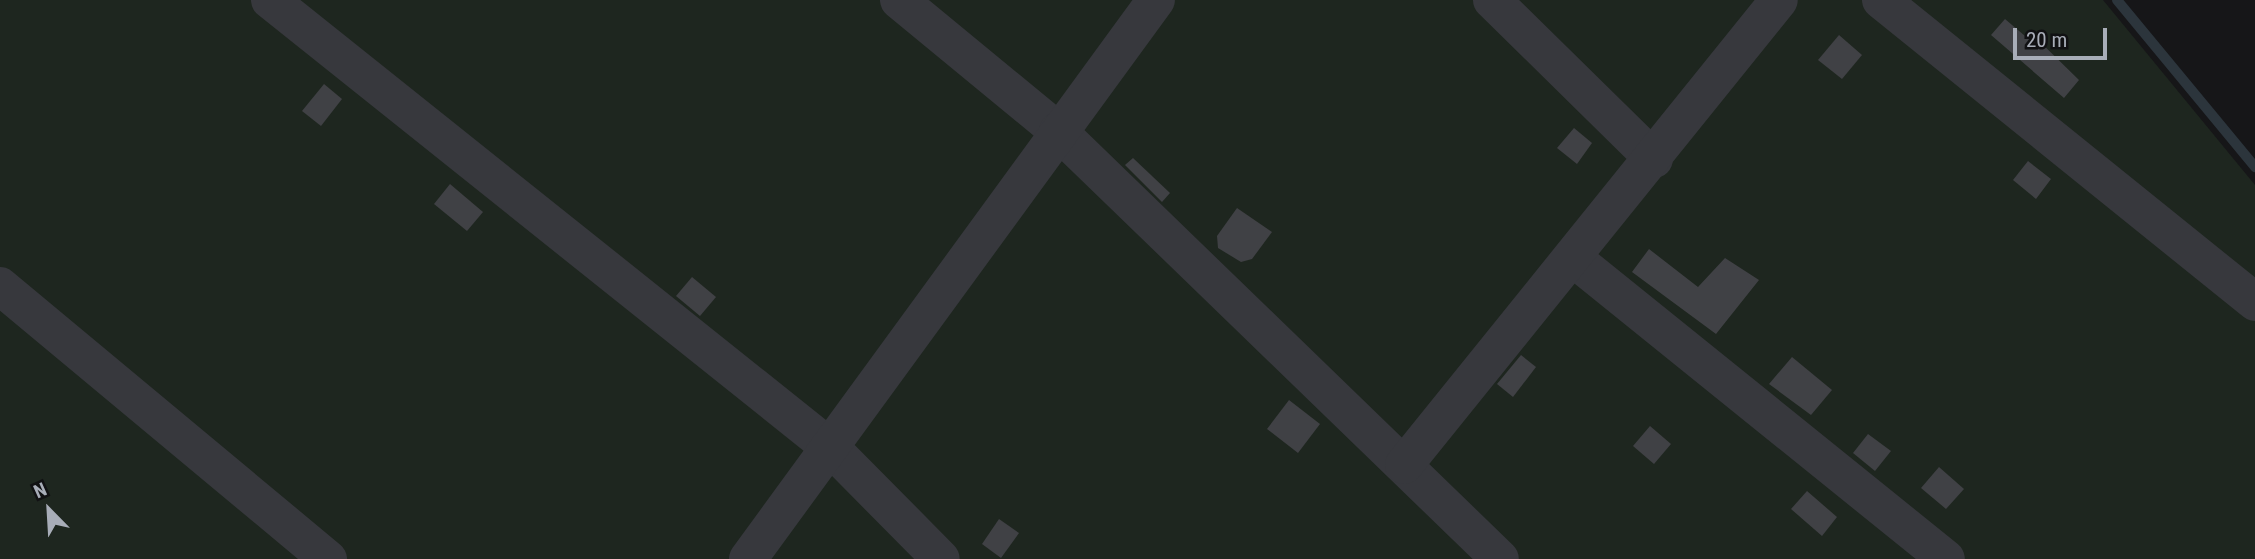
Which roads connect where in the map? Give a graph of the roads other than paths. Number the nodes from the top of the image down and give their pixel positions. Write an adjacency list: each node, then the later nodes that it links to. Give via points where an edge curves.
1 (270, 0): 12 (street)
2 (899, 0): 7 (street)
3 (1156, 0): 7 (street)
4 (1492, 0): 8 (street)
5 (1779, 0): 8 (street)
6 (1881, 0): 11 (street)
7 (1058, 131): 12 (street); 13 (street)
8 (1654, 159): 9 (street)
9 (1573, 258): 13 (street); 18 (street)
10 (0, 286): 14 (street)
11 (2255, 302)
12 (833, 450): 15 (street); 16 (street)
13 (1404, 465): 17 (street)
14 (328, 559)
15 (748, 559)
16 (941, 559)
17 (1500, 559)
18 (1946, 559)

